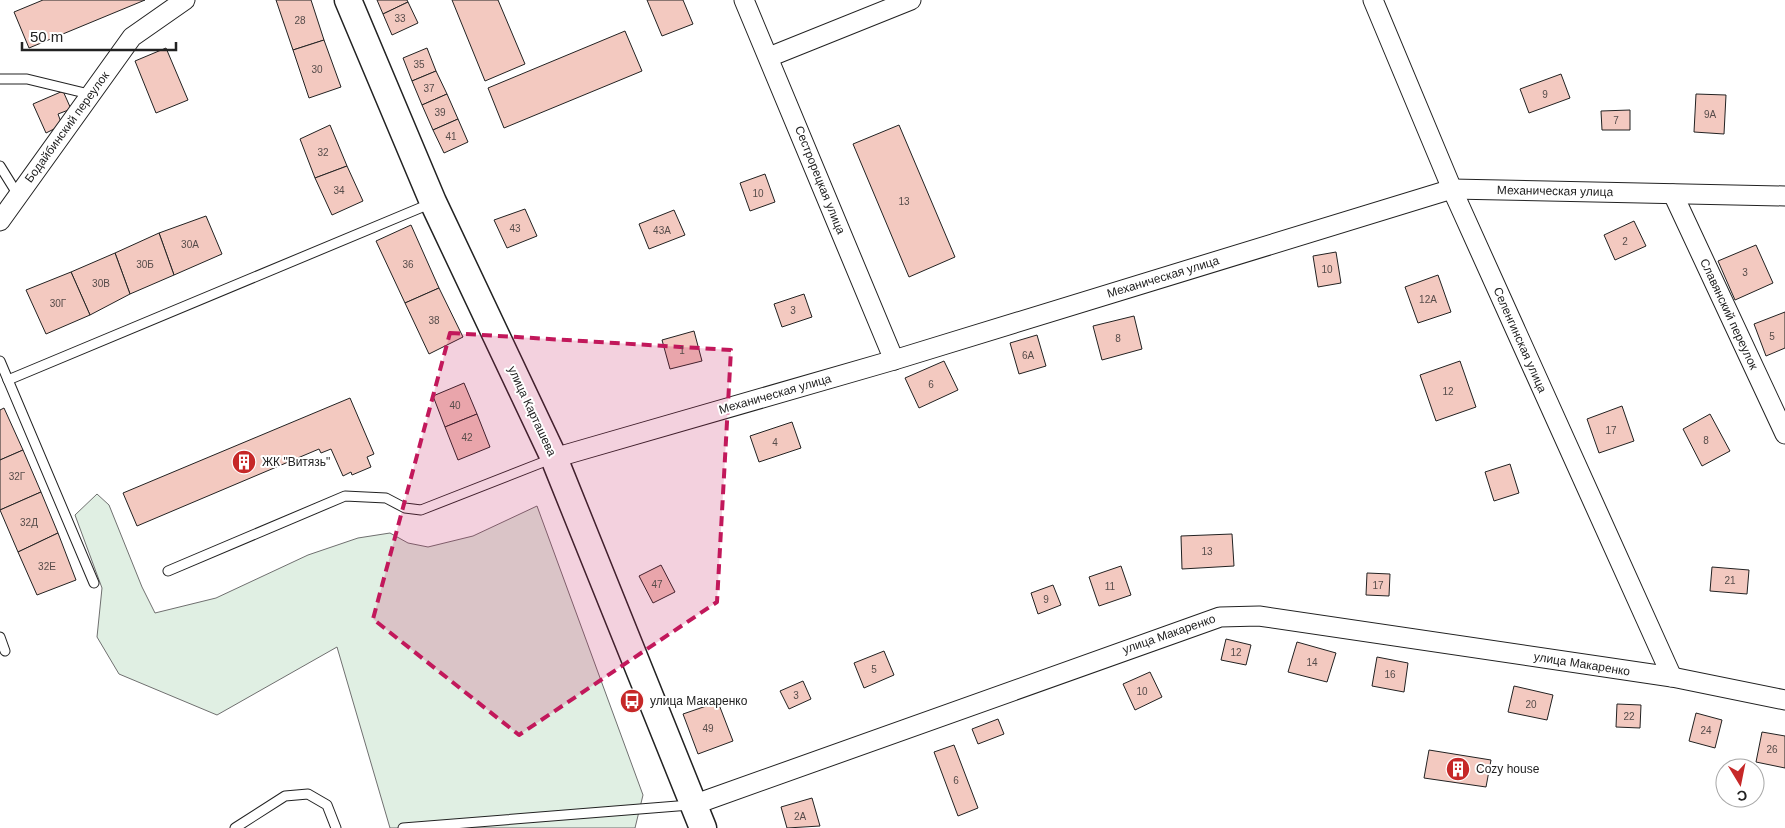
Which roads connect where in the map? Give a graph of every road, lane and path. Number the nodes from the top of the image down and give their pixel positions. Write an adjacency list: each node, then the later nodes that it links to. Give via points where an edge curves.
1 (185, 0): 8 (street, Бодайбинский переулок, via 132,37)
2 (348, 0): 14 (main road, улица Карташева)
3 (744, 0): 6 (street, Сестрорецкая улица)
4 (911, 0): 6 (street)
5 (1373, 0): 10 (street, Селенгинская улица)
6 (769, 57): 16 (street, Сестрорецкая улица)
7 (0, 80): 8 (lane, via 27,79)
8 (89, 94): 12 (street, Бодайбинский переулок)
9 (0, 166): 12 (lane)
10 (1452, 189): 11 (street, Механическая улица); 16 (street, Механическая улица); 25 (street, Селенгинская улица)
11 (1673, 194): 13 (street, Механическая улица); 19 (street, Славянский переулок)
12 (18, 195): 15 (street, Бодайбинский переулок)
13 (1785, 196)
14 (433, 202): 18 (lane); 20 (main road, улица Карташева)
15 (0, 221)
16 (894, 360): 20 (street, Механическая улица)
17 (0, 361): 18 (lane)
18 (8, 380): 22 (lane)
19 (1785, 434)
20 (554, 458): 21 (lane, via 421,510 405,508 386,498 345,496); 27 (main road, улица Карташева)
21 (168, 571)
22 (94, 582)
23 (0, 638): 24 (lane)
24 (5, 650)
25 (1672, 678): 26 (street, улица Макаренко); 27 (street, улица Макаренко, via 1259,616 1220,617)
26 (1785, 700)
27 (698, 816): 30 (lane)
28 (236, 828): 29 (lane, via 285,796 308,794 327,805)
29 (336, 828)
30 (403, 828)

